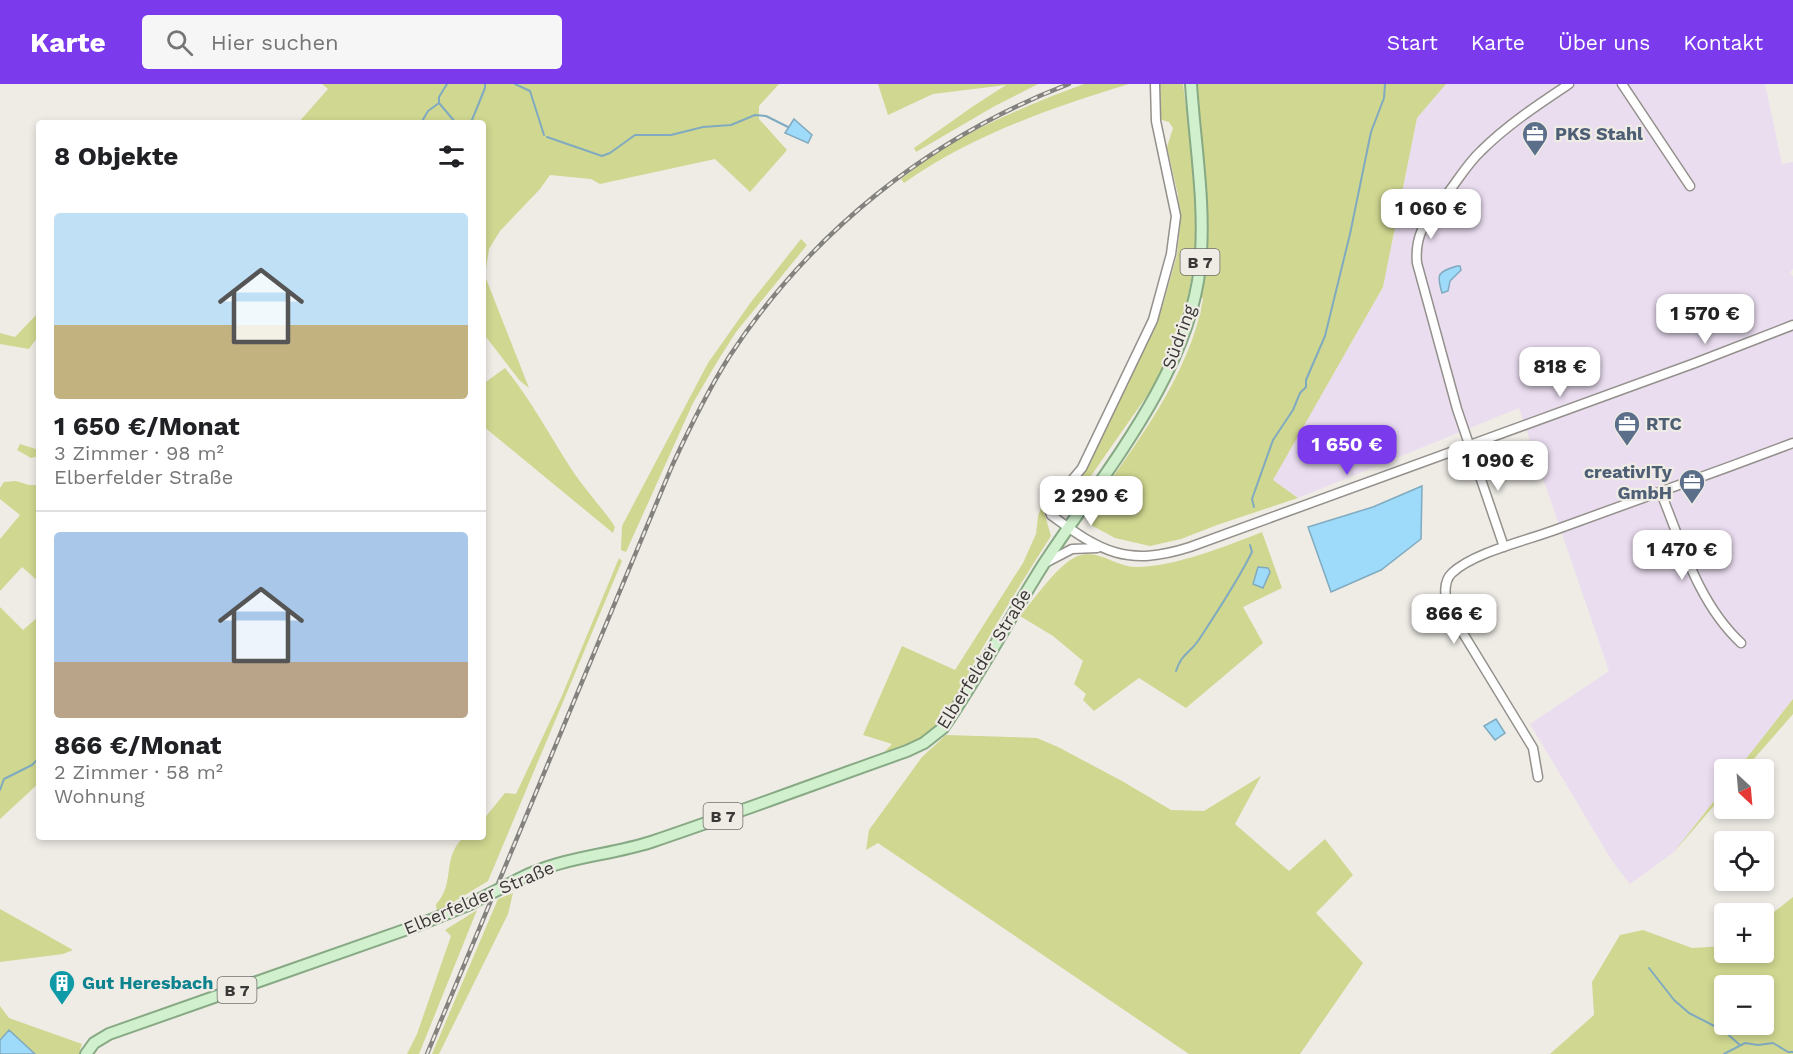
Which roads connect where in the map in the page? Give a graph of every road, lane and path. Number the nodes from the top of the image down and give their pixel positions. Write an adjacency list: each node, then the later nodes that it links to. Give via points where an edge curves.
1 (1155, 84): 10 (street, via 1156,121 1174,201 1176,229 1153,320 1082,468 1049,502 1051,515)
2 (1191, 84): 10 (main road, Südring / B 7, via 1202,205 1200,267 1189,315 1179,346 1137,428)
3 (1569, 84): 8 (street, via 1479,152 1426,221 1419,236 1417,263)
4 (1622, 84): 5 (street)
5 (1690, 186)
6 (1793, 325): 8 (street)
7 (1793, 443): 9 (street)
8 (1468, 445): 11 (street); 12 (street, via 1168,554 1133,556)
9 (1661, 493): 11 (street); 14 (street, via 1696,583 1726,629)
10 (1068, 527): 12 (street); 13 (main road, Elberfelder Straße / B 7)
11 (1504, 547): 15 (street, via 1469,561 1449,575 1445,597 1447,607 1533,748)
12 (1101, 548): 13 (street, via 1072,549)
13 (1044, 564): 16 (main road, Elberfelder Straße / B 7, bridge, via 950,718 924,743 648,843 552,865 416,926 110,1034 94,1043)
14 (1741, 643)
15 (1538, 777)
16 (86, 1054)

